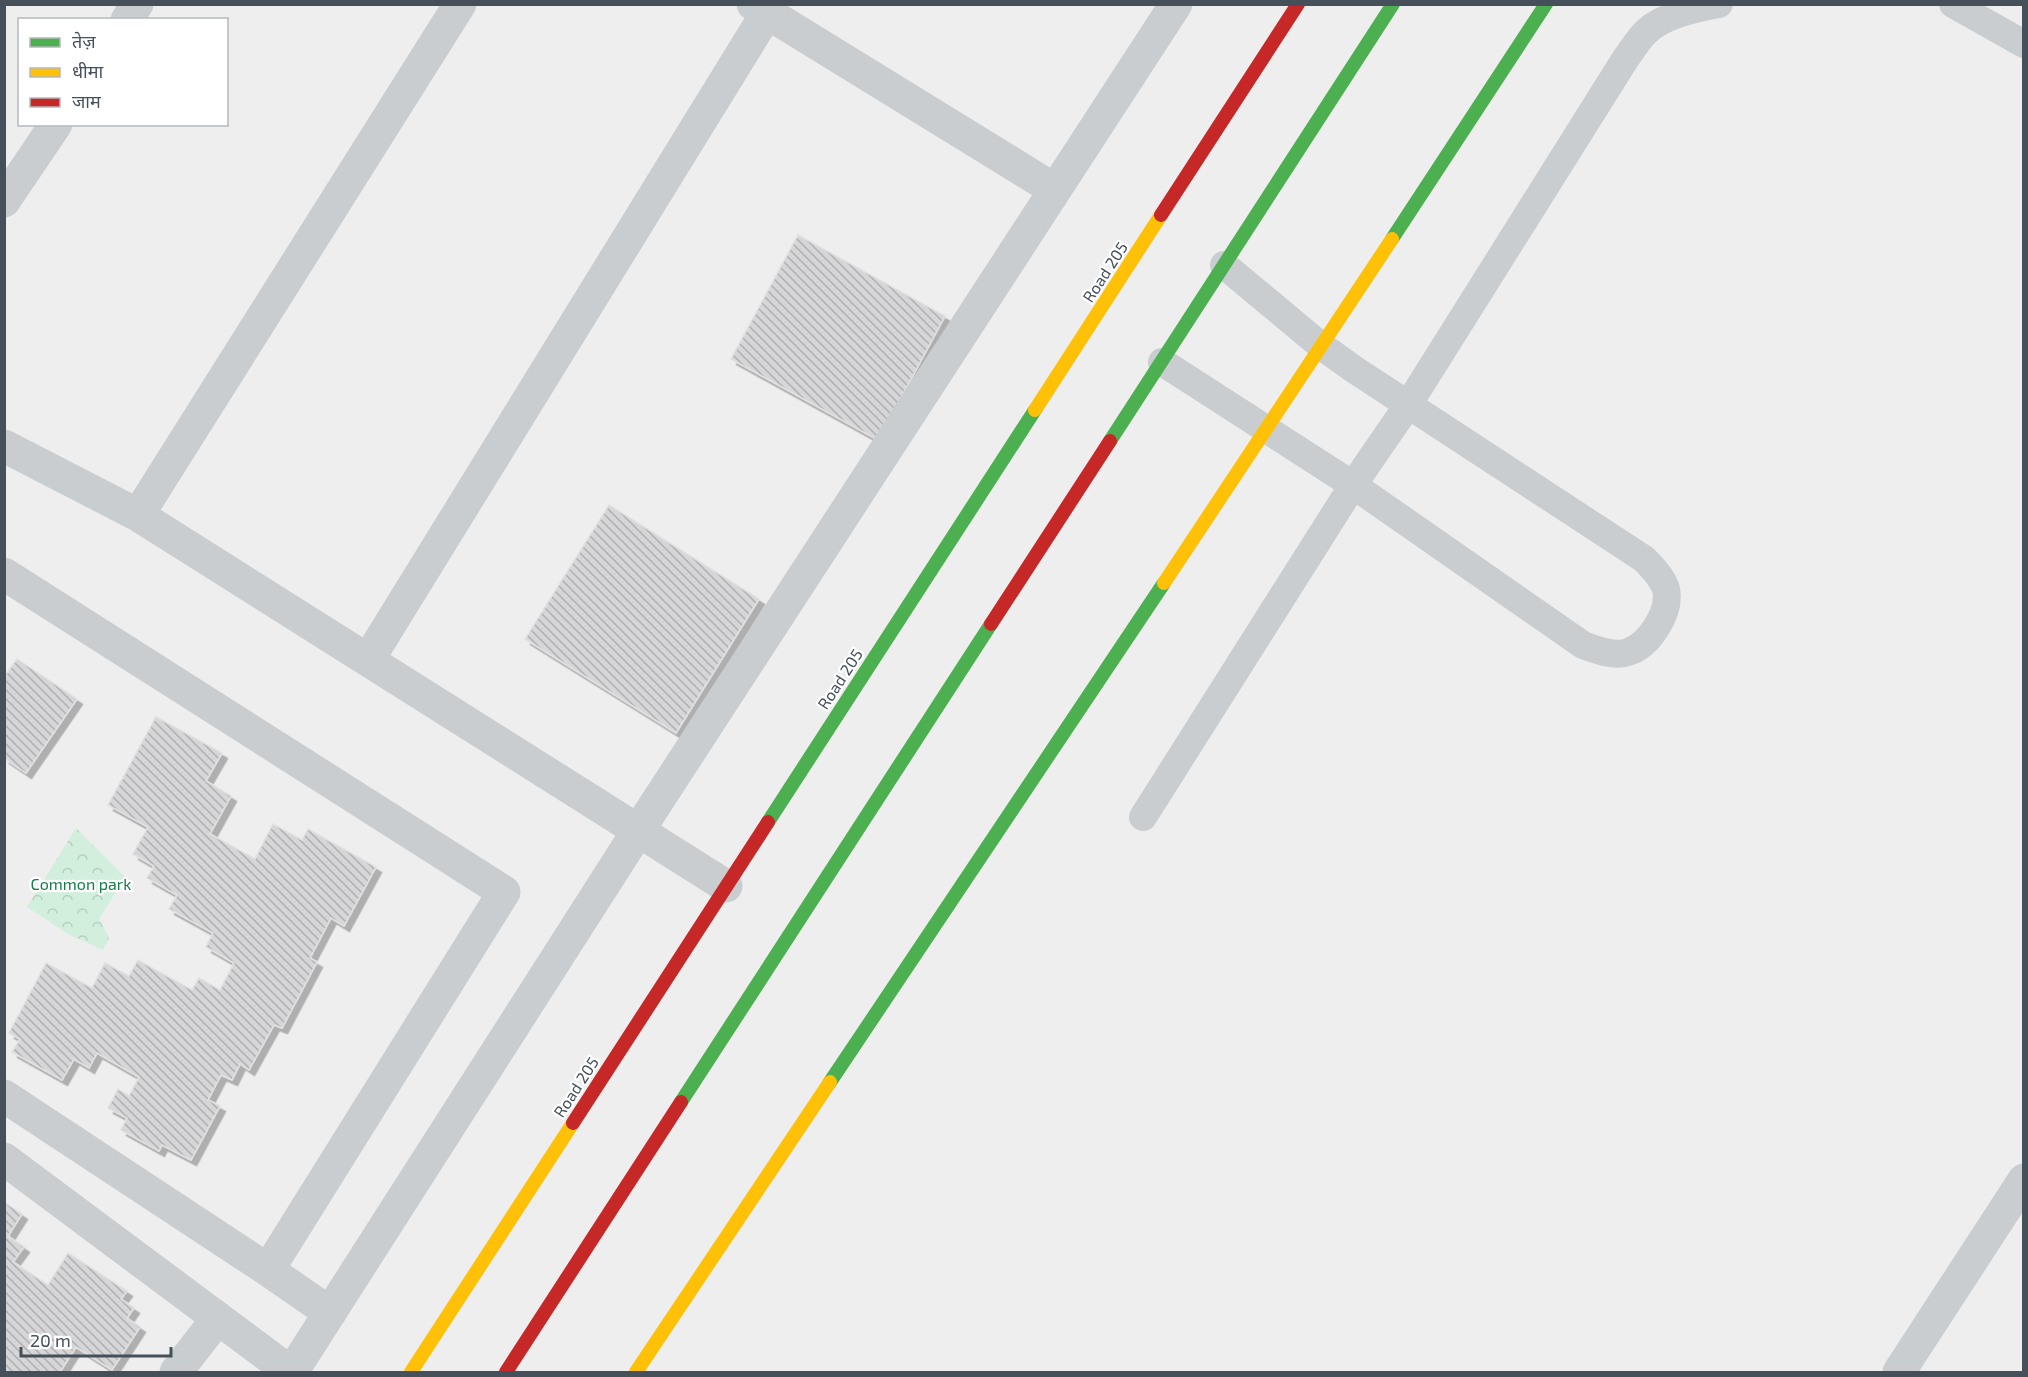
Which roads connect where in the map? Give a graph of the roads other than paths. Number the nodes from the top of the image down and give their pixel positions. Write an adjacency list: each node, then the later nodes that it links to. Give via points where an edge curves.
1 (137, 4): 10 (street)
2 (460, 4): 22 (street)
3 (1176, 4): 13 (street)
4 (1298, 4): 27 (main road, Road 205)
5 (1393, 4): 15 (main road)
6 (1546, 4): 16 (main road)
7 (1719, 4): 18 (lane, via 1680,14 1647,30)
8 (1953, 4): 11 (lane)
9 (760, 9): 13 (street); 24 (street)
10 (128, 18)
11 (2021, 37)
12 (55, 126): 14 (street)
13 (1055, 190): 26 (street)
14 (4, 201)
15 (1224, 265): 16 (lane); 17 (main road)
16 (1320, 345): 18 (lane); 19 (main road)
17 (1161, 362): 19 (lane); 37 (main road)
18 (1408, 405): 21 (lane); 21 (lane, via 1644,559 1666,589 1665,610 1650,639 1628,653 1604,652 1583,645)
19 (1267, 429): 21 (lane); 38 (main road)
20 (4, 446): 22 (street)
21 (1353, 485): 25 (lane)
22 (138, 515): 24 (street)
23 (4, 574): 31 (street, via 504,892)
24 (368, 660): 26 (street)
25 (1143, 818)
26 (638, 831): 27 (street); 32 (street)
27 (726, 886): 36 (main road, Road 205)
28 (4, 1096): 31 (street)
29 (4, 1159): 33 (street)
30 (2024, 1180): 39 (street)
31 (268, 1270): 32 (street)
32 (330, 1313): 35 (street)
33 (218, 1318): 34 (street); 35 (street)
34 (176, 1372)
35 (291, 1372)
36 (411, 1372)
37 (506, 1372)
38 (636, 1372)
39 (1899, 1372)

